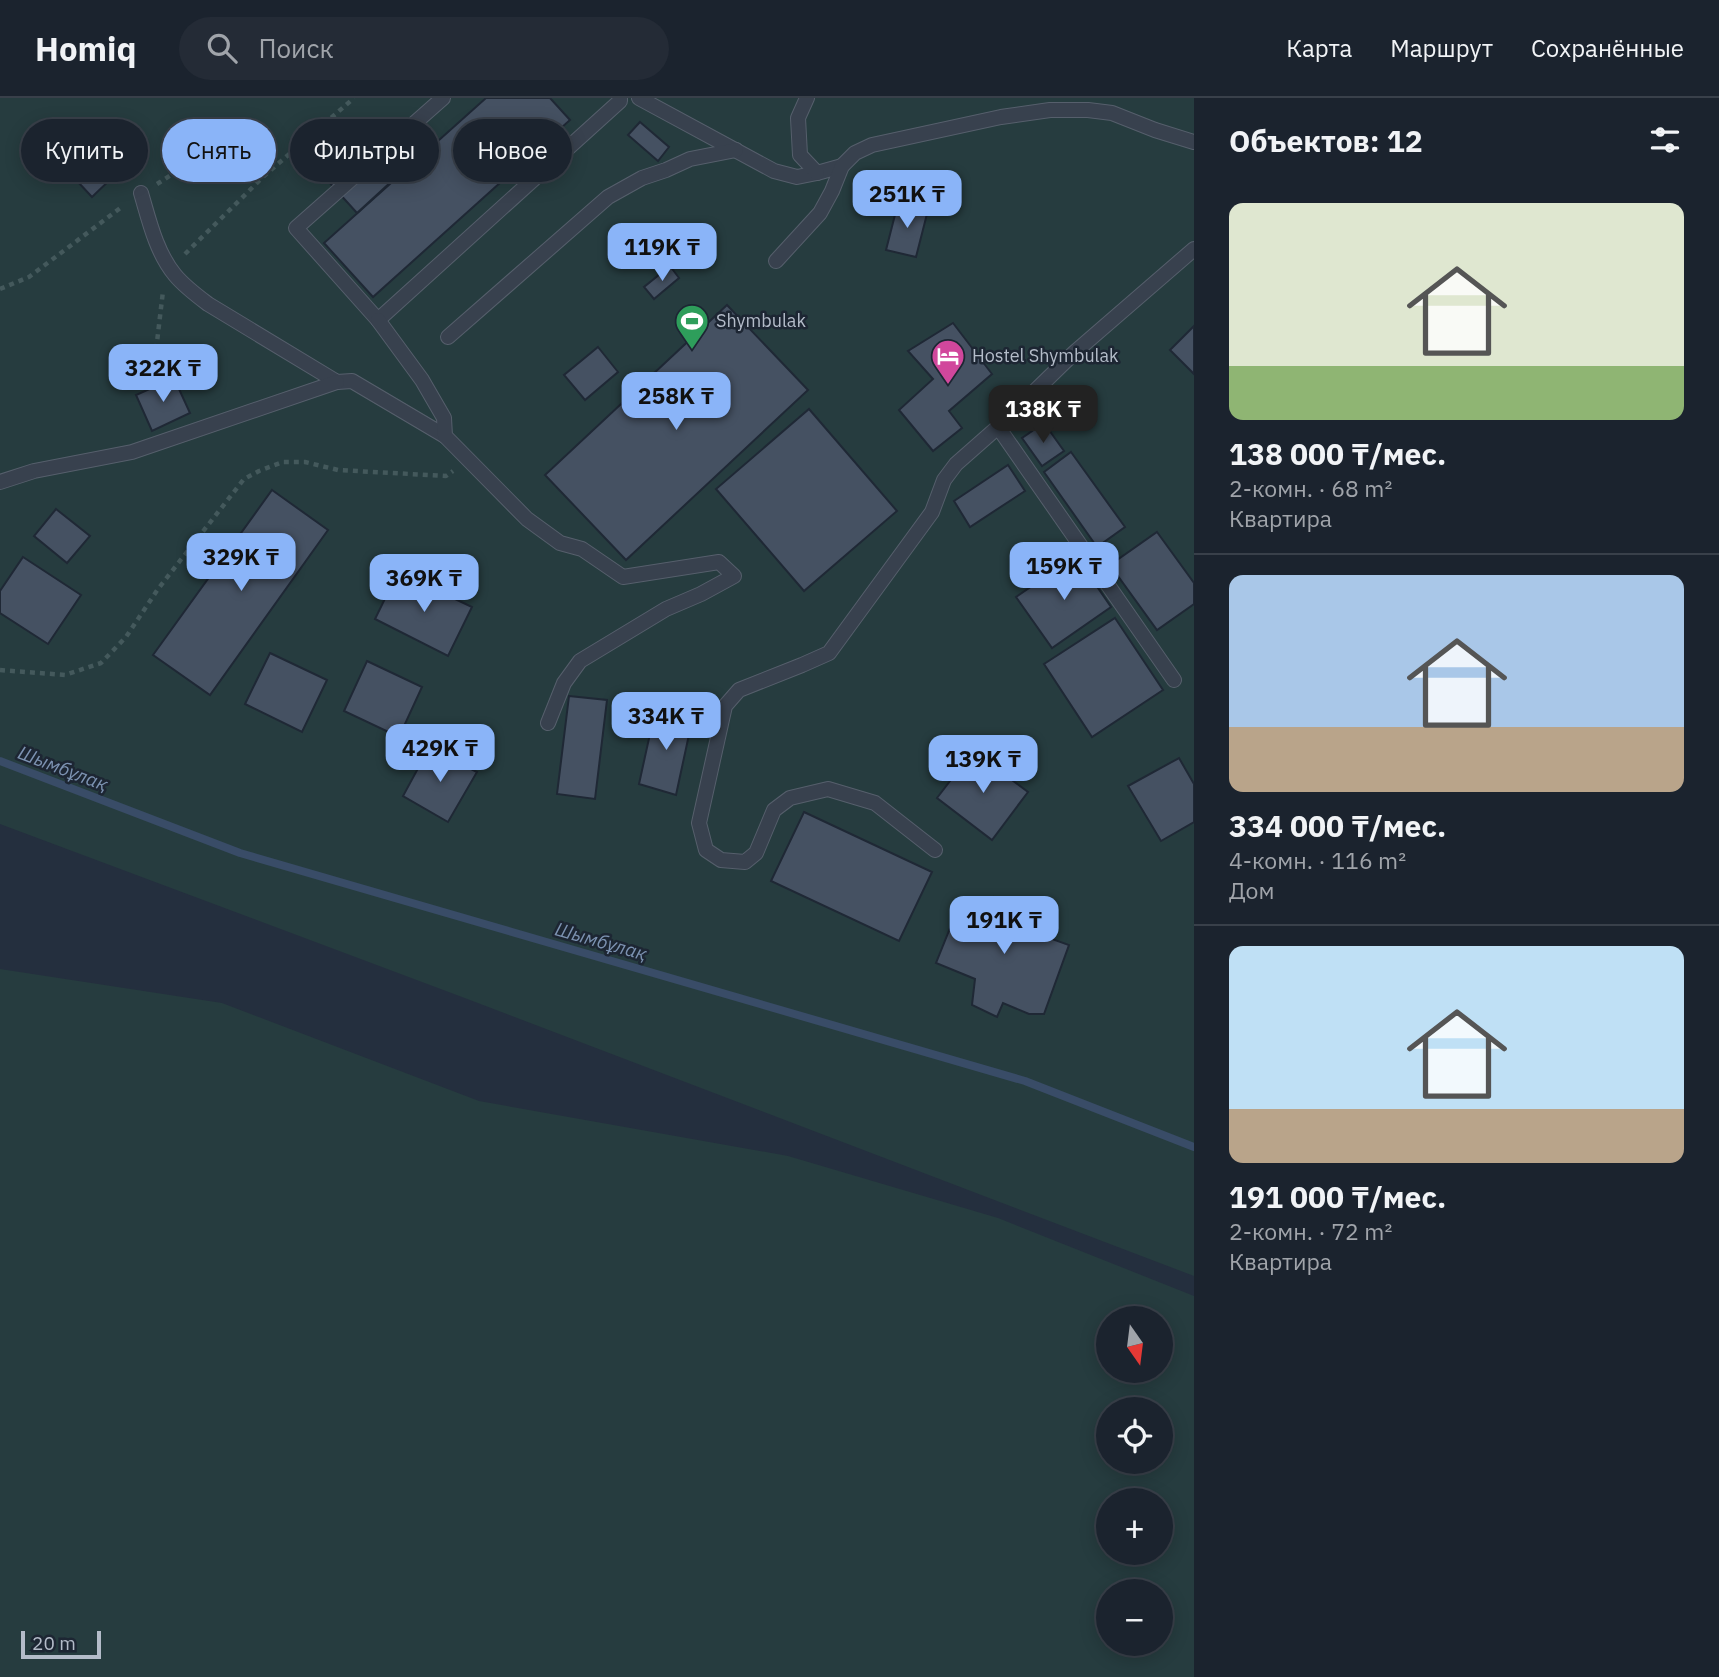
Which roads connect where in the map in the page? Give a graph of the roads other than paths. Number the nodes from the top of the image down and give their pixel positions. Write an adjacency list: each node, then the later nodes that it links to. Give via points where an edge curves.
1 (443, 98): 12 (lane, via 296,228)
2 (639, 98): 6 (lane)
3 (807, 98): 8 (lane, via 798,118 800,155)
4 (619, 99): 12 (lane)
5 (1194, 142): 7 (lane, via 1112,113 1049,110 872,145)
6 (736, 150): 8 (lane, via 774,172 796,177); 13 (lane, via 690,159 608,197)
7 (842, 166): 8 (lane); 11 (lane, via 820,213)
8 (817, 173)
9 (141, 193): 14 (lane, via 155,240 173,273 191,291)
10 (1194, 249): 15 (lane, via 1075,352)
11 (776, 261)
12 (378, 320): 16 (lane, via 444,418)
13 (448, 337)
14 (337, 382): 16 (lane, via 352,381); 17 (lane, via 132,452)
15 (998, 427): 18 (lane); 20 (lane, via 944,480 932,512 829,653 739,690 725,705 699,823 706,850 721,860 745,862 756,853 774,810 790,798 828,789 875,803)
16 (445, 436): 19 (lane, via 527,519 559,543 582,549 623,578 719,562 734,576 666,609 580,661 564,683)
17 (0, 482)
18 (1174, 680)
19 (548, 723)
20 (935, 850)

